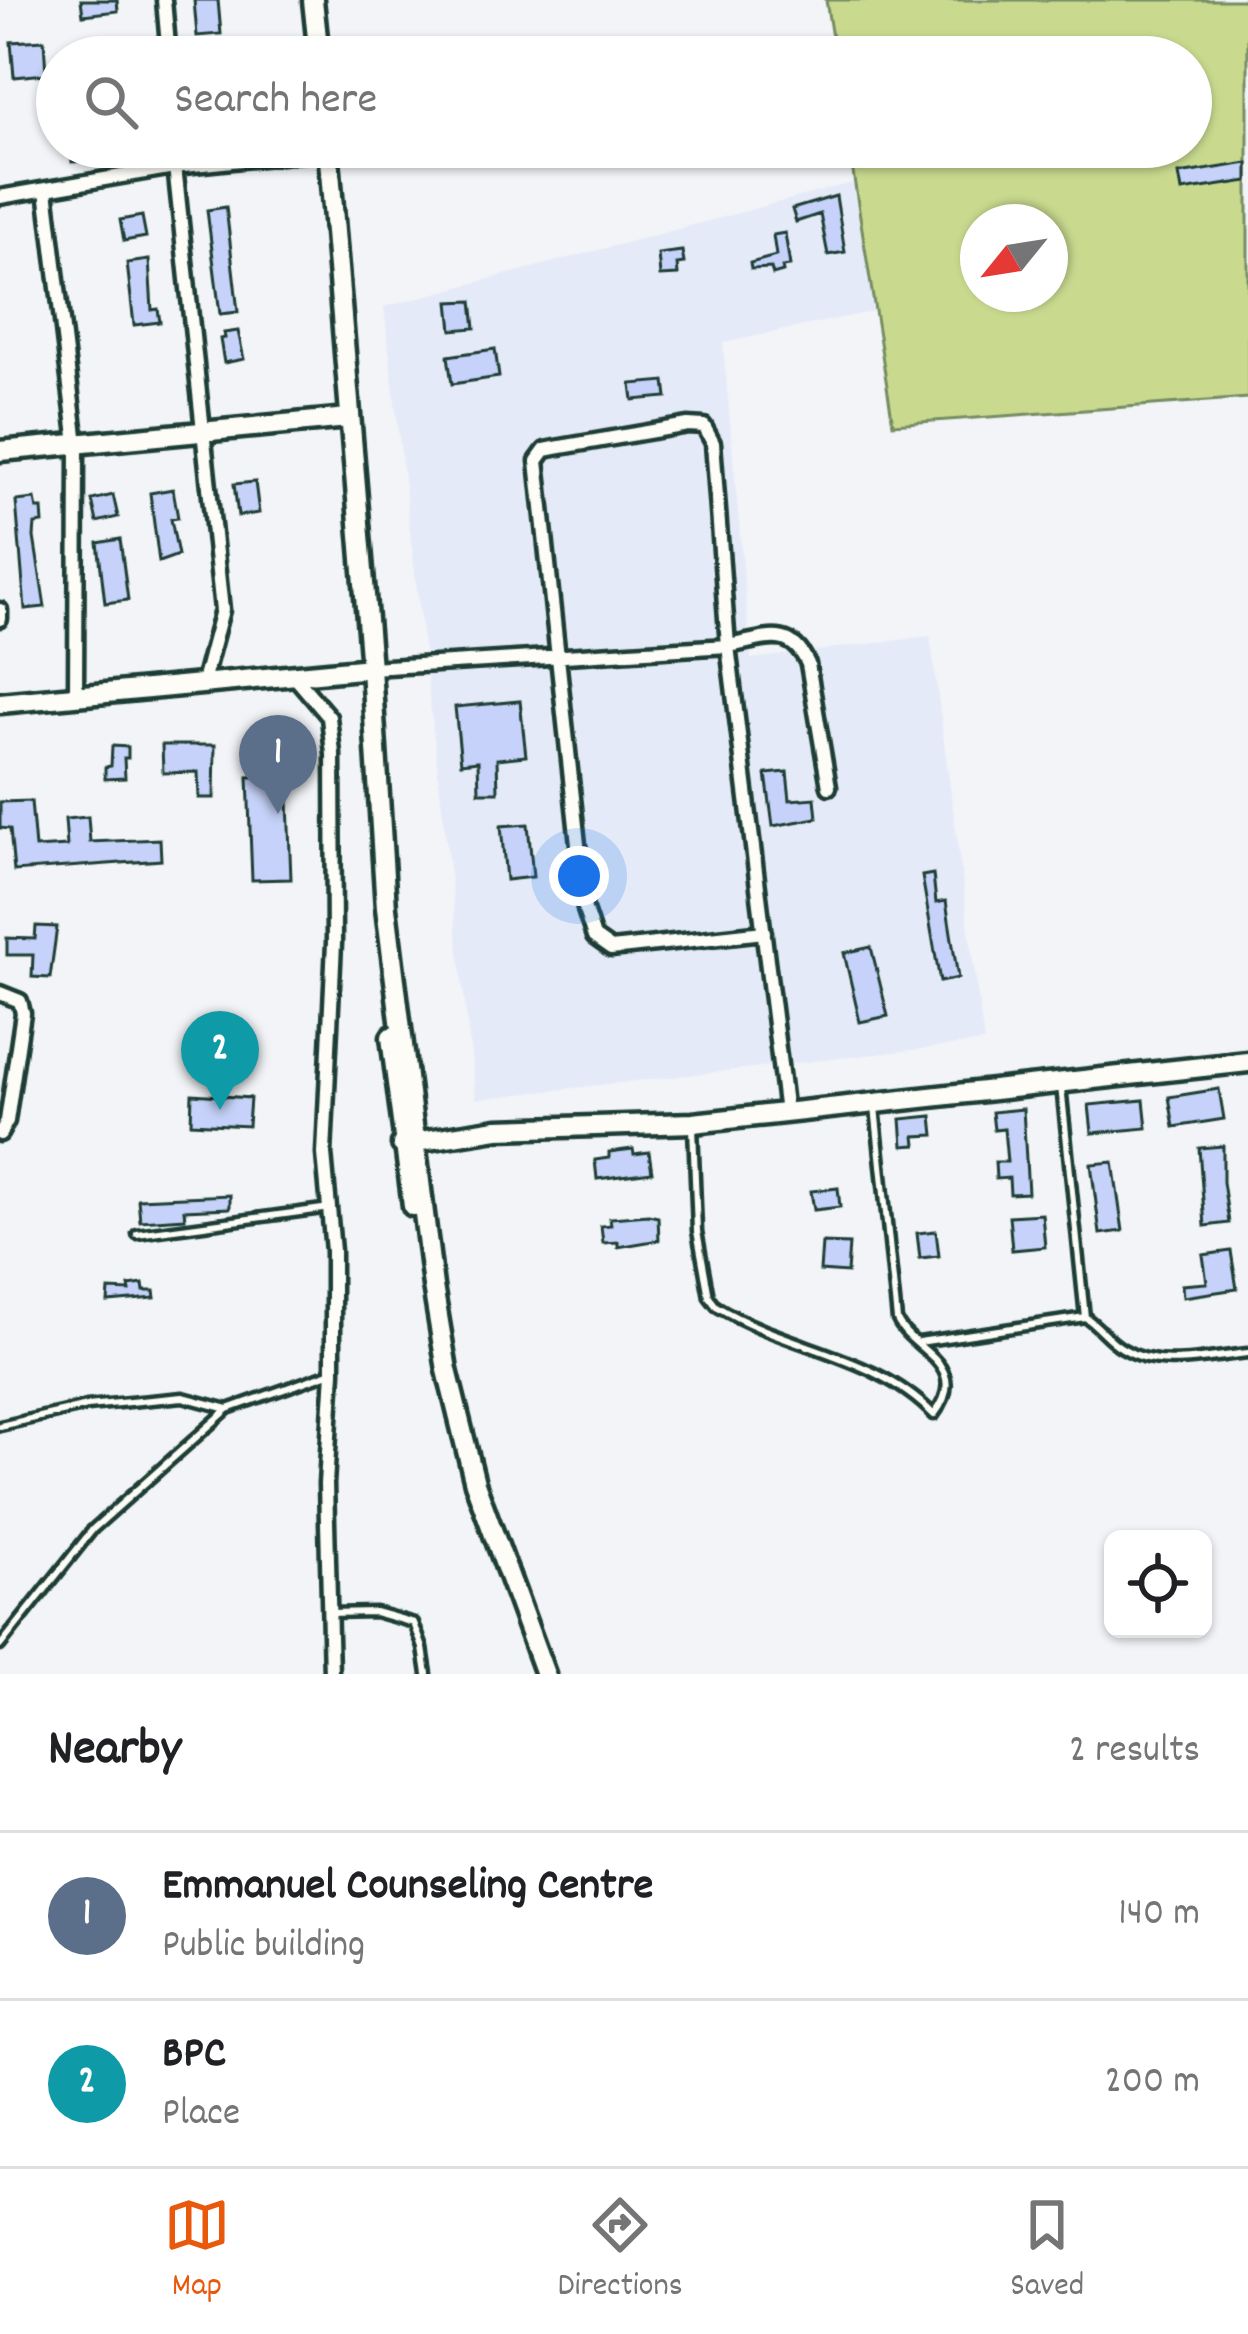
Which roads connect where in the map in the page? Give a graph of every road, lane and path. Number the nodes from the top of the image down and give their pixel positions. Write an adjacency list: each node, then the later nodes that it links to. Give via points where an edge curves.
1 (164, 0): 3 (street)
2 (313, 0): 4 (main road)
3 (167, 36)
4 (317, 36)
5 (168, 168): 8 (street)
6 (174, 168): 11 (street)
7 (329, 168): 10 (main road)
8 (46, 190): 9 (street); 12 (street)
9 (0, 197)
10 (348, 418): 11 (main road); 16 (main road)
11 (203, 429): 12 (main road); 18 (street, via 222,610)
12 (77, 444): 13 (main road); 19 (street)
13 (0, 451)
14 (728, 646): 15 (street); 15 (street, via 713,443 698,424 539,455); 21 (street, via 780,637 800,647); 22 (street)
15 (556, 654): 16 (street); 22 (street, via 584,910 594,937 611,949)
16 (371, 668): 17 (main road); 30 (main road, via 391,1029)
17 (295, 677): 18 (main road); 31 (street, via 329,717 333,754 324,1154)
18 (203, 682): 19 (main road)
19 (76, 697): 20 (main road)
20 (0, 703)
21 (830, 787)
22 (764, 932): 27 (street)
23 (0, 993): 29 (street, via 20,1001 23,1013)
24 (1248, 1063): 25 (main road)
25 (1061, 1085): 26 (main road); 33 (lane)
26 (874, 1103): 27 (main road); 34 (lane, via 898,1320)
27 (786, 1113): 28 (main road)
28 (693, 1123): 30 (main road, via 497,1129); 34 (lane, via 698,1231 716,1306 864,1366 934,1415 942,1367)
29 (0, 1134)
30 (409, 1143): 43 (main road, via 475,1483)
31 (332, 1208): 32 (lane); 36 (street)
32 (137, 1234)
33 (1084, 1317): 34 (lane); 35 (lane, via 1144,1359)
34 (920, 1342)
35 (1248, 1353)
36 (333, 1372): 37 (lane); 39 (street)
37 (228, 1409): 38 (lane, via 183,1397 87,1406); 40 (lane, via 93,1529)
38 (0, 1426)
39 (329, 1612): 41 (street); 42 (lane, via 414,1623)
40 (0, 1646)
41 (331, 1674)
42 (427, 1674)
43 (545, 1674)

